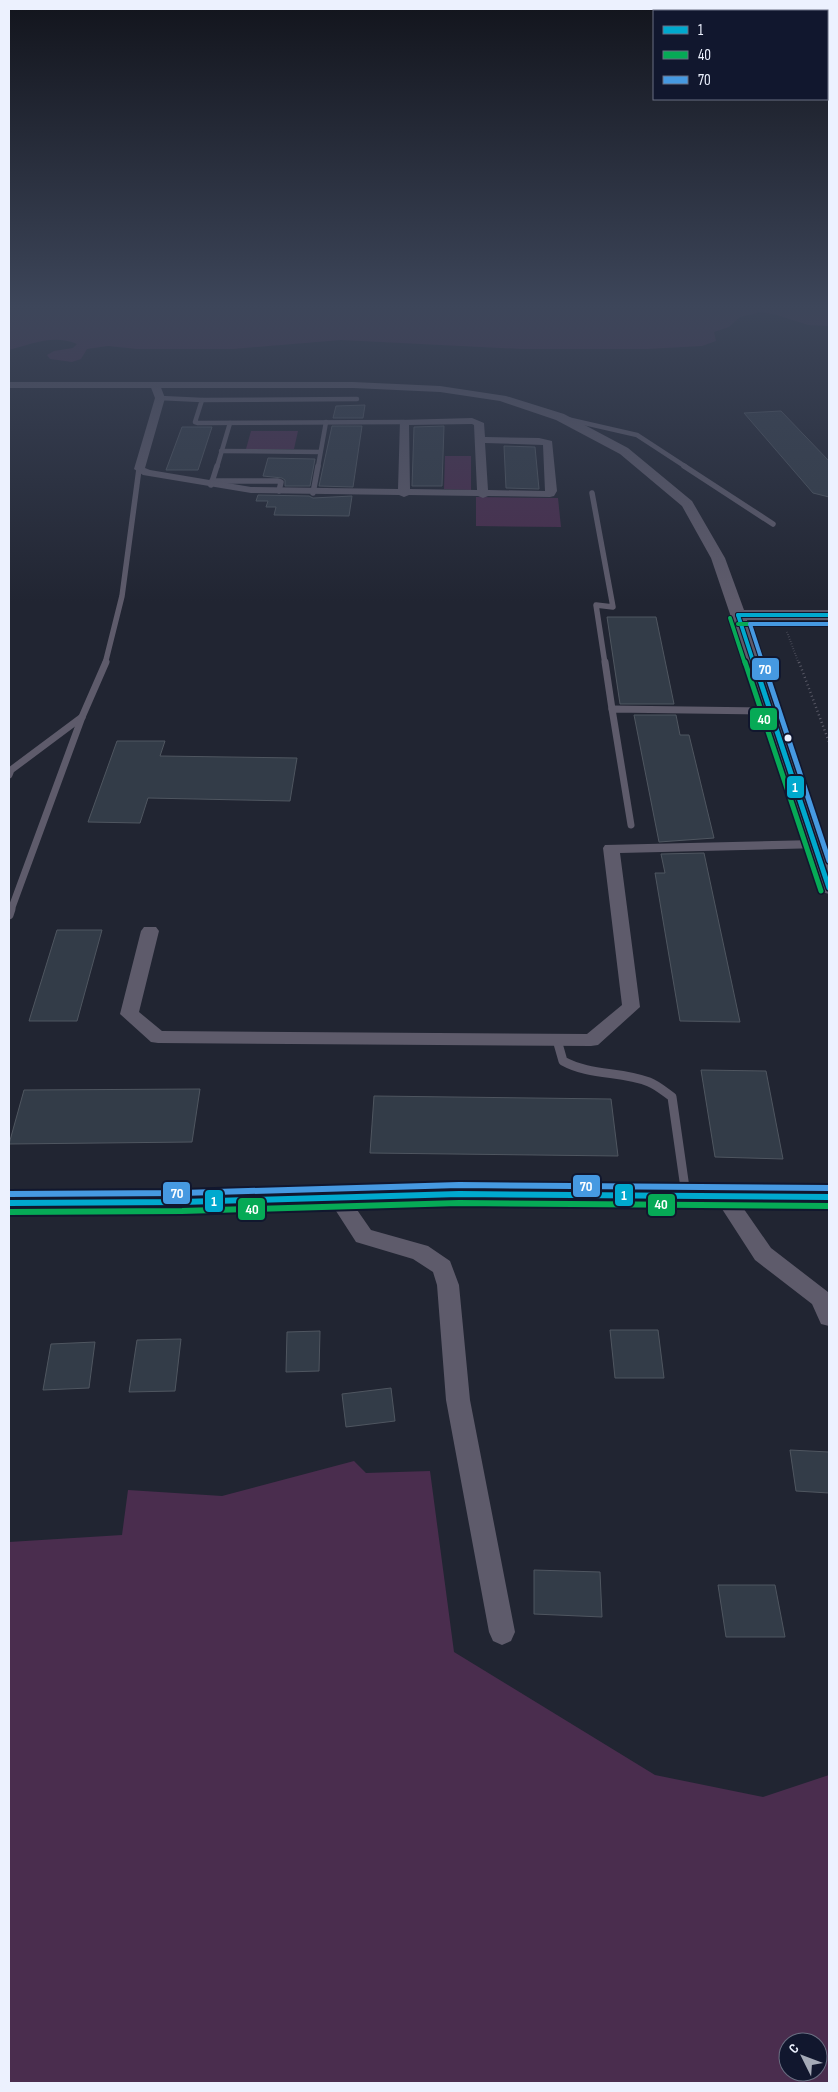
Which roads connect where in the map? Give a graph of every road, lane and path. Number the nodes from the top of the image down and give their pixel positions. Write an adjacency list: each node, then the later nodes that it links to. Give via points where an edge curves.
1 (157, 408): 11 (street)
2 (200, 408): 7 (lane, via 196,422)
3 (531, 408): 4 (street)
4 (560, 417): 17 (lane, via 636,435); 18 (street, via 624,451 687,504 718,558)
5 (326, 422): 6 (lane); 7 (lane); 10 (lane)
6 (404, 422): 8 (street, via 476,422); 15 (street)
7 (230, 423): 9 (lane)
8 (480, 440): 16 (street); 16 (street, via 548,443 551,491 545,495)
9 (221, 451): 10 (lane); 12 (lane)
10 (320, 452): 13 (lane)
11 (139, 469): 12 (street); 23 (lane, via 119,618 95,693)
12 (212, 483): 13 (street)
13 (313, 493): 15 (street)
14 (592, 493): 21 (lane, via 613,606 596,605)
15 (404, 494): 16 (street)
16 (483, 494)
17 (774, 524)
18 (738, 614): 19 (street); 22 (street)
19 (829, 615)
20 (787, 632): 24 (path)
21 (612, 709): 22 (lane); 26 (lane)
22 (771, 711): 27 (street)
23 (82, 717): 25 (lane); 29 (lane)
24 (829, 742)
25 (10, 772)
26 (631, 825)
27 (815, 845): 28 (street); 31 (street, via 611,848 630,1007 591,1040)
28 (828, 881)
29 (9, 915)
30 (150, 931): 31 (street, via 129,1014 158,1037)
31 (557, 1040): 32 (lane, via 563,1060 570,1066 650,1082 672,1096)
32 (686, 1195): 33 (street); 34 (street)
33 (723, 1195): 35 (street); 37 (street, via 763,1254)
34 (337, 1197): 36 (street); 38 (street, via 364,1236 420,1252 442,1267 448,1285 458,1400)
35 (829, 1198)
36 (9, 1203)
37 (826, 1303)
38 (502, 1632)

